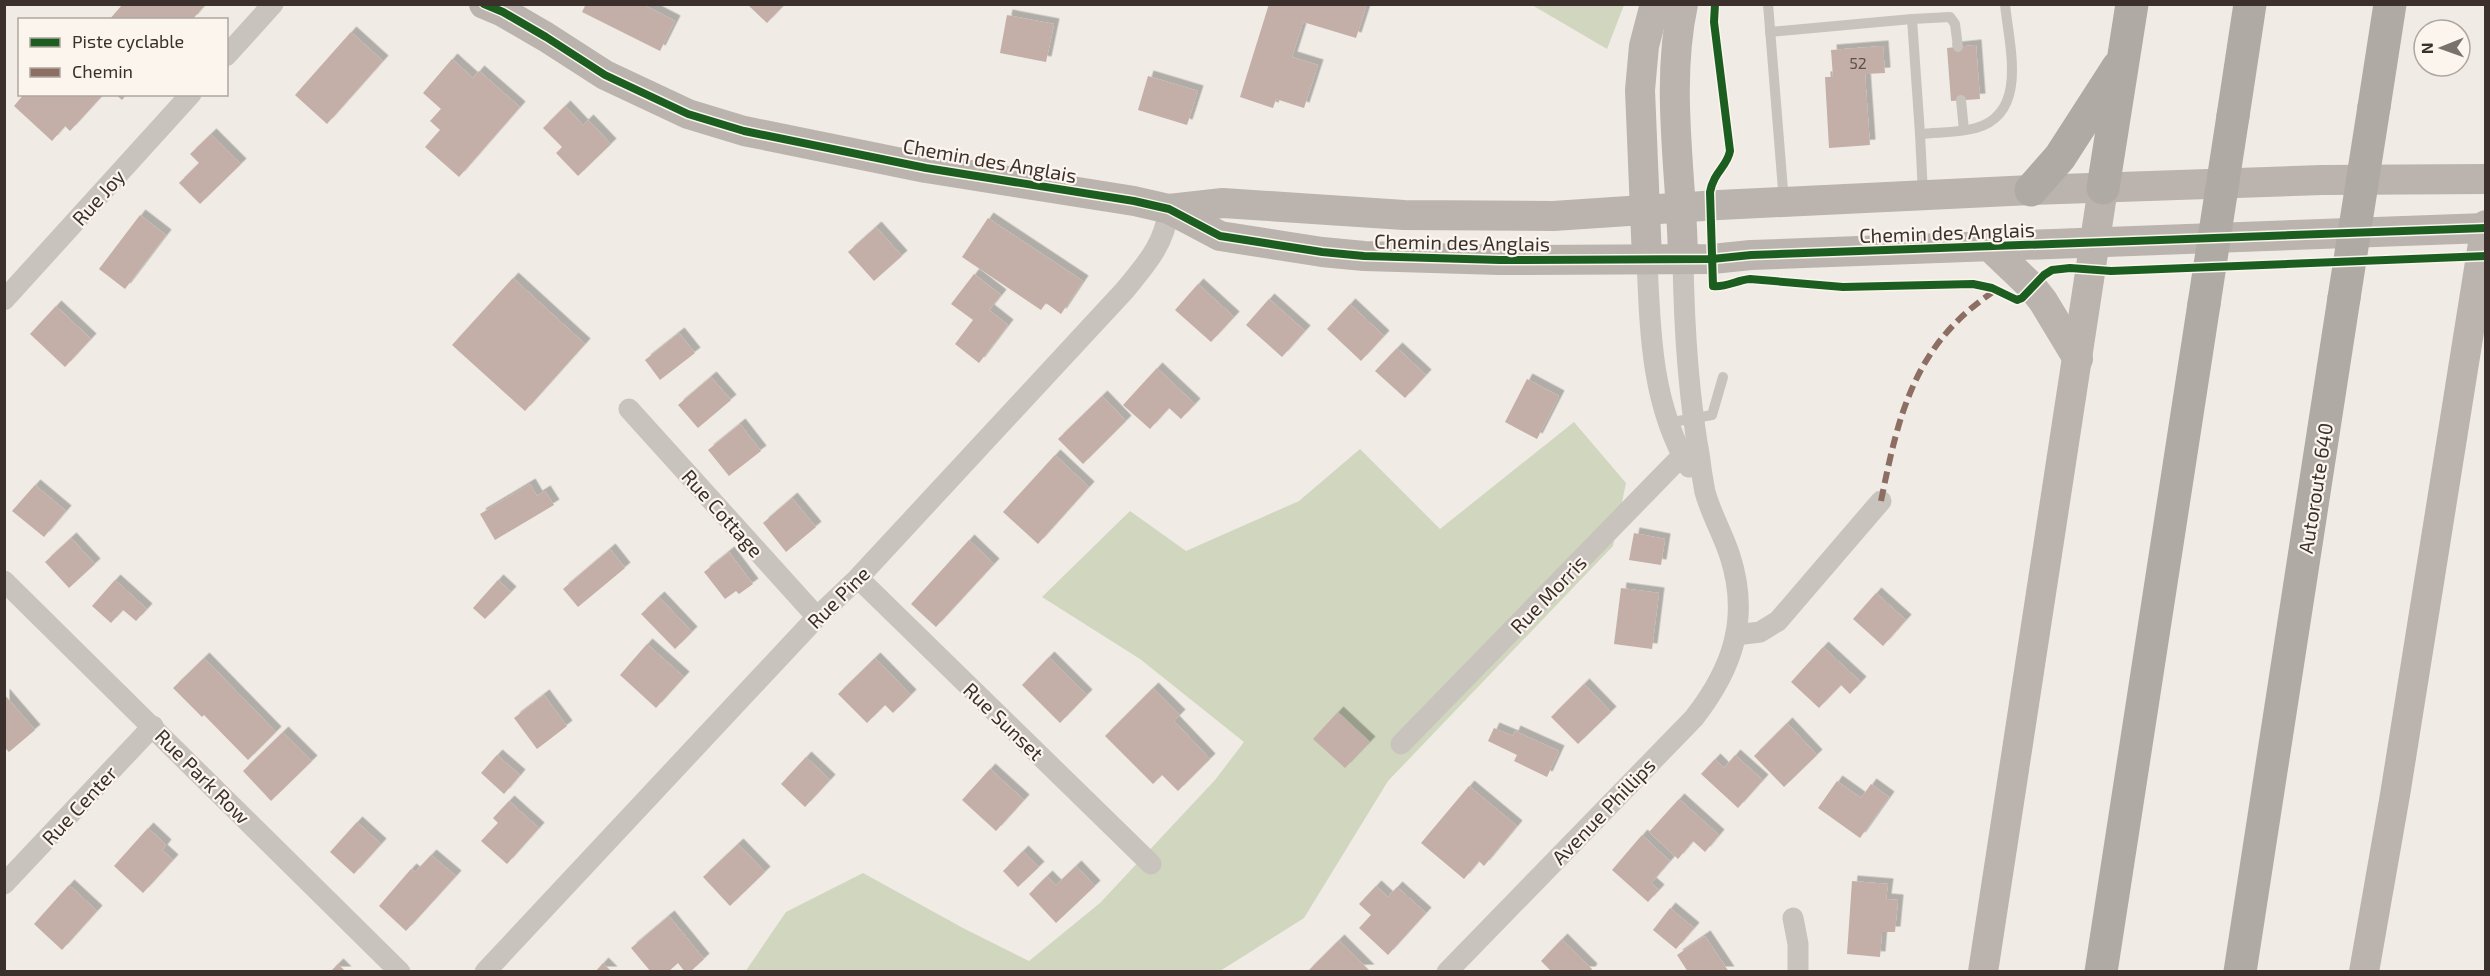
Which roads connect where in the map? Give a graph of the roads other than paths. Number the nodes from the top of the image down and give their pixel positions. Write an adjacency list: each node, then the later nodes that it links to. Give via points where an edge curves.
1 (273, 4): 13 (street)
2 (1655, 4): 26 (street, via 1641,76)
3 (1683, 4): 24 (street, via 1675,67)
4 (1768, 4): 11 (lane)
5 (2006, 4): 17 (lane, via 2010,99 1996,119)
6 (2132, 4): 14 (highway)
7 (2250, 4): 54 (highway, bridge)
8 (2390, 4): 55 (highway, Autoroute 640, bridge)
9 (499, 7): 25 (street, Chemin des Anglais, via 605,75 688,114 926,168)
10 (1912, 20): 11 (lane); 12 (lane, via 1950,17 1955,24); 18 (lane)
11 (1770, 32): 23 (lane)
12 (1958, 47)
13 (228, 54)
14 (2124, 57): 20 (highway); 21 (highway, via 2060,157)
15 (189, 96): 32 (street, Rue Joy)
16 (1961, 100): 17 (lane)
17 (1964, 130): 18 (lane)
18 (1920, 134): 22 (lane)
19 (2486, 179): 20 (street, Chemin des Anglais, via 2314,180)
20 (2103, 188): 21 (street, Chemin des Anglais); 28 (street)
21 (2031, 190): 22 (street, Chemin des Anglais)
22 (1923, 195): 23 (street, Chemin des Anglais)
23 (1784, 202): 24 (street, Chemin des Anglais)
24 (1682, 207): 26 (street, Chemin des Anglais); 31 (street)
25 (1170, 209): 26 (street, Chemin des Anglais, via 1223,203 1404,215 1524,216); 30 (street, Chemin des Anglais, via 1220,236 1322,252 1454,260); 40 (street, Rue Pine, via 1158,248 1125,290)
26 (1645, 209): 30 (street)
27 (2485, 227): 28 (street, Chemin des Anglais); 56 (street)
28 (2096, 243): 29 (street, Chemin des Anglais); 33 (street)
29 (1990, 247): 31 (street, Chemin des Anglais); 33 (street, via 2043,300)
30 (1647, 259): 31 (street, Chemin des Anglais); 37 (street, Avenue Phillips, via 1654,369)
31 (1683, 259): 36 (street, Avenue Phillips, via 1685,336)
32 (4, 300)
33 (2078, 360): 53 (street)
34 (1723, 377): 36 (lane, via 1712,415)
35 (629, 409): 42 (street, Rue Cottage)
36 (1694, 420): 37 (lane); 38 (street, Avenue Phillips)
37 (1667, 423): 38 (street, Avenue Phillips)
38 (1690, 453): 43 (street, Avenue Phillips, via 1734,570 1739,605); 45 (street, Rue Morris)
39 (1881, 501): 43 (street, via 1778,621 1760,632)
40 (858, 578): 42 (street, Rue Pine); 46 (street, Rue Sunset)
41 (4, 581): 44 (street, Rue Park Row)
42 (817, 617): 50 (street, Rue Pine)
43 (1736, 635): 51 (street, Avenue Phillips, via 1720,681 1694,718)
44 (153, 726): 47 (street, Rue Center); 49 (street, Rue Park Row)
45 (1401, 744)
46 (1151, 864)
47 (4, 884)
48 (1793, 918): 52 (street)
49 (400, 972)
50 (485, 972)
51 (1447, 972)
52 (1798, 972)
53 (1983, 972)
54 (2100, 972)
55 (2240, 972)
56 (2364, 972)

